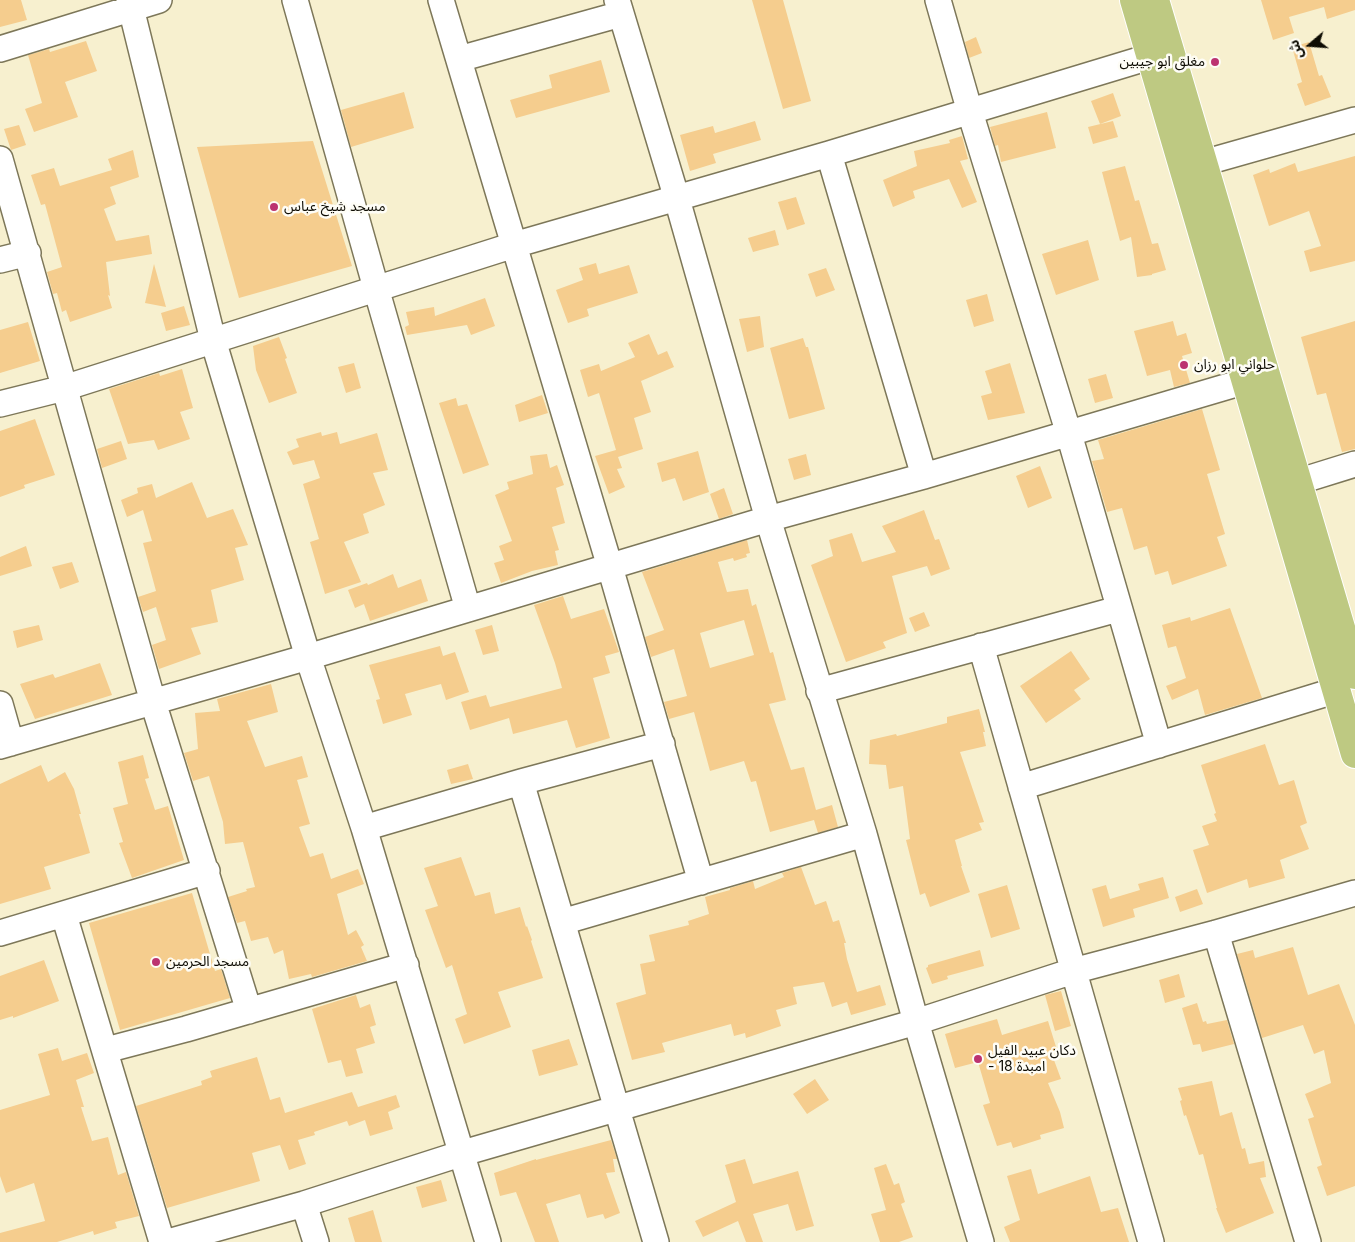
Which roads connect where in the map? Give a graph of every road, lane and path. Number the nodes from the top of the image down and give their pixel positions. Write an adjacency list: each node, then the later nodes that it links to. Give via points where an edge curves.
1 (159, 0): 7 (street)
2 (295, 0): 21 (street)
3 (441, 0): 11 (street)
4 (938, 0): 12 (street)
5 (1134, 0): 10 (main road)
6 (1155, 0): 10 (main road)
7 (130, 4): 9 (street); 22 (street)
8 (619, 7): 11 (street); 17 (street)
9 (0, 50)
10 (1160, 54): 12 (street); 16 (main road); 23 (main road)
11 (459, 59): 18 (street)
12 (970, 112): 14 (street); 26 (street)
13 (1355, 120): 16 (street)
14 (829, 154): 17 (street); 28 (street)
15 (0, 159): 19 (street)
16 (1203, 163): 29 (main road)
17 (676, 198): 18 (street); 30 (street)
18 (514, 245): 21 (street); 31 (street)
19 (28, 253): 20 (street); 24 (street)
20 (0, 260)
21 (376, 288): 22 (street); 32 (street)
22 (213, 340): 24 (street); 35 (street)
23 (1246, 381): 26 (street); 36 (main road)
24 (64, 388): 25 (street); 38 (street)
25 (0, 404)
26 (1068, 434): 28 (street); 33 (street)
27 (1355, 464): 29 (street)
28 (924, 476): 30 (street)
29 (1297, 482): 36 (main road)
30 (768, 519): 31 (street); 37 (street)
31 (610, 567): 32 (street); 41 (street)
32 (468, 609): 35 (street)
33 (1118, 609): 34 (street); 42 (street)
34 (981, 646): 37 (street); 45 (street)
35 (308, 657): 38 (street); 46 (street)
36 (1346, 683): 42 (street); 43 (main road)
37 (819, 691): 47 (street)
38 (153, 702): 40 (street); 48 (street)
39 (0, 704): 40 (street)
40 (6, 744)
41 (662, 744): 44 (street); 49 (street)
42 (1159, 745): 45 (street)
43 (1355, 754)
44 (521, 782): 46 (street); 52 (street)
45 (1021, 787): 56 (street)
46 (364, 828): 55 (street)
47 (864, 834): 49 (street); 58 (street)
48 (207, 871): 51 (street); 57 (street)
49 (701, 882): 52 (street)
50 (1355, 893): 54 (street)
51 (64, 915): 53 (street); 59 (street)
52 (562, 922): 60 (street)
53 (0, 933)
54 (1216, 933): 56 (street); 70 (street)
55 (406, 965): 57 (street); 61 (street)
56 (1073, 971): 58 (street); 69 (street)
57 (249, 1011): 59 (street)
58 (916, 1022): 60 (street); 68 (street)
59 (106, 1050): 63 (street)
60 (617, 1109): 61 (street); 67 (street)
61 (462, 1153): 62 (street); 66 (street)
62 (304, 1204): 64 (street); 65 (street)
63 (162, 1242)
64 (168, 1242)
65 (316, 1242)
66 (488, 1242)
67 (656, 1242)
68 (981, 1242)
69 (1151, 1242)
70 (1308, 1242)

